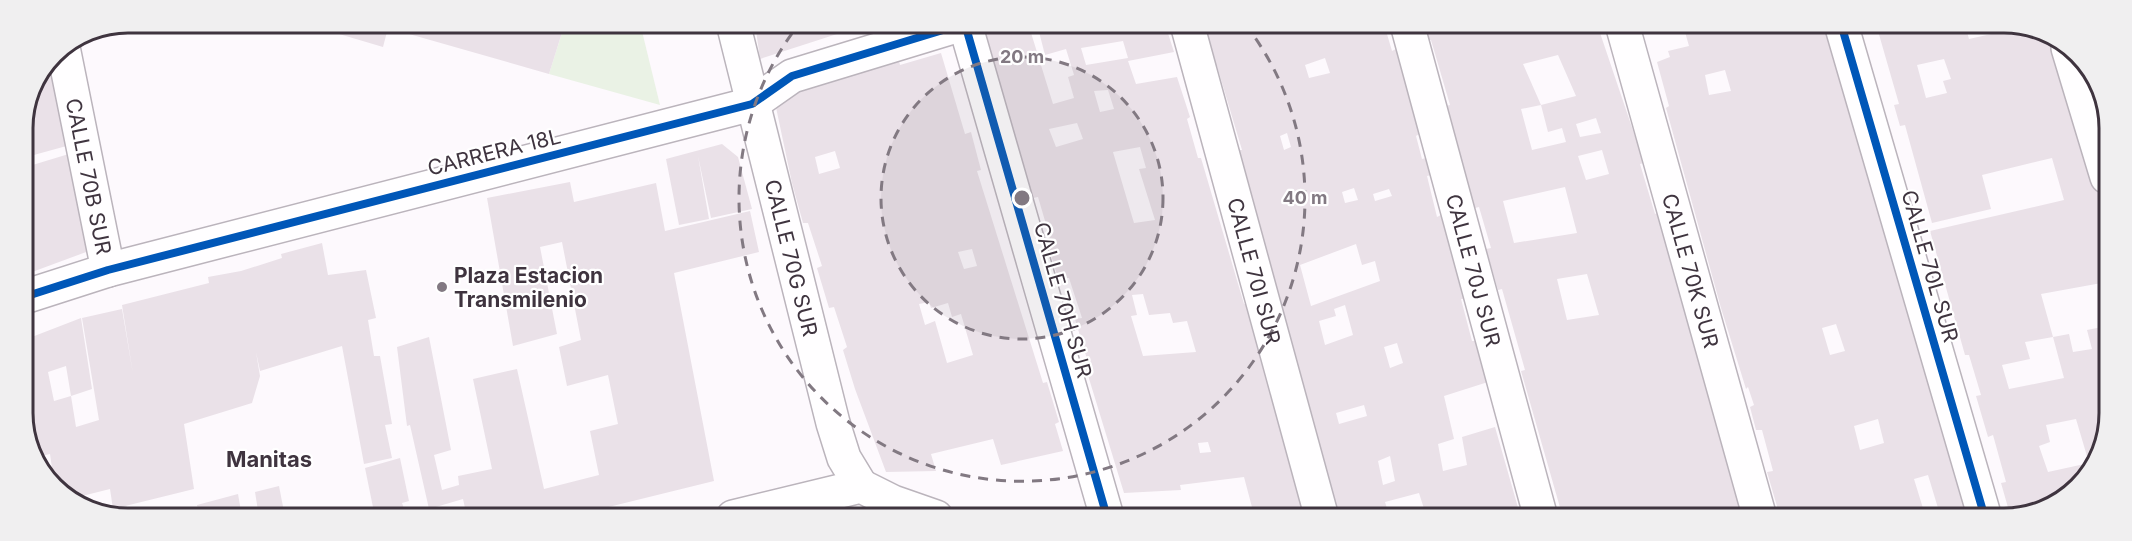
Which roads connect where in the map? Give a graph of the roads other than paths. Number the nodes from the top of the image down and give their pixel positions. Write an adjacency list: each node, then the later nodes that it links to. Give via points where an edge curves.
1 (735, 33): 10 (street, CALLE 70G SUR)
2 (935, 33): 10 (street, CARRERA 18L, via 792,76)
3 (968, 33): 17 (street, CALLE 70H SUR)
4 (1189, 33): 18 (street, CALLE 70I SUR)
5 (1409, 33): 19 (street, CALLE 70J SUR)
6 (1625, 33): 20 (street, CALLE 70K SUR)
7 (1844, 33): 21 (street, CALLE 70L SUR)
8 (65, 57): 12 (street, CALLE 70B SUR)
9 (2072, 63): 11 (street)
10 (752, 104): 12 (street, CARRERA 18L); 14 (street, CALLE 70G SUR, via 833,423 844,458)
11 (2099, 151)
12 (108, 270): 13 (street, CARRERA 18L)
13 (33, 294)
14 (861, 486): 15 (street); 16 (street)
15 (770, 508)
16 (910, 508)
17 (1104, 508)
18 (1319, 508)
19 (1537, 508)
20 (1757, 508)
21 (1982, 508)

